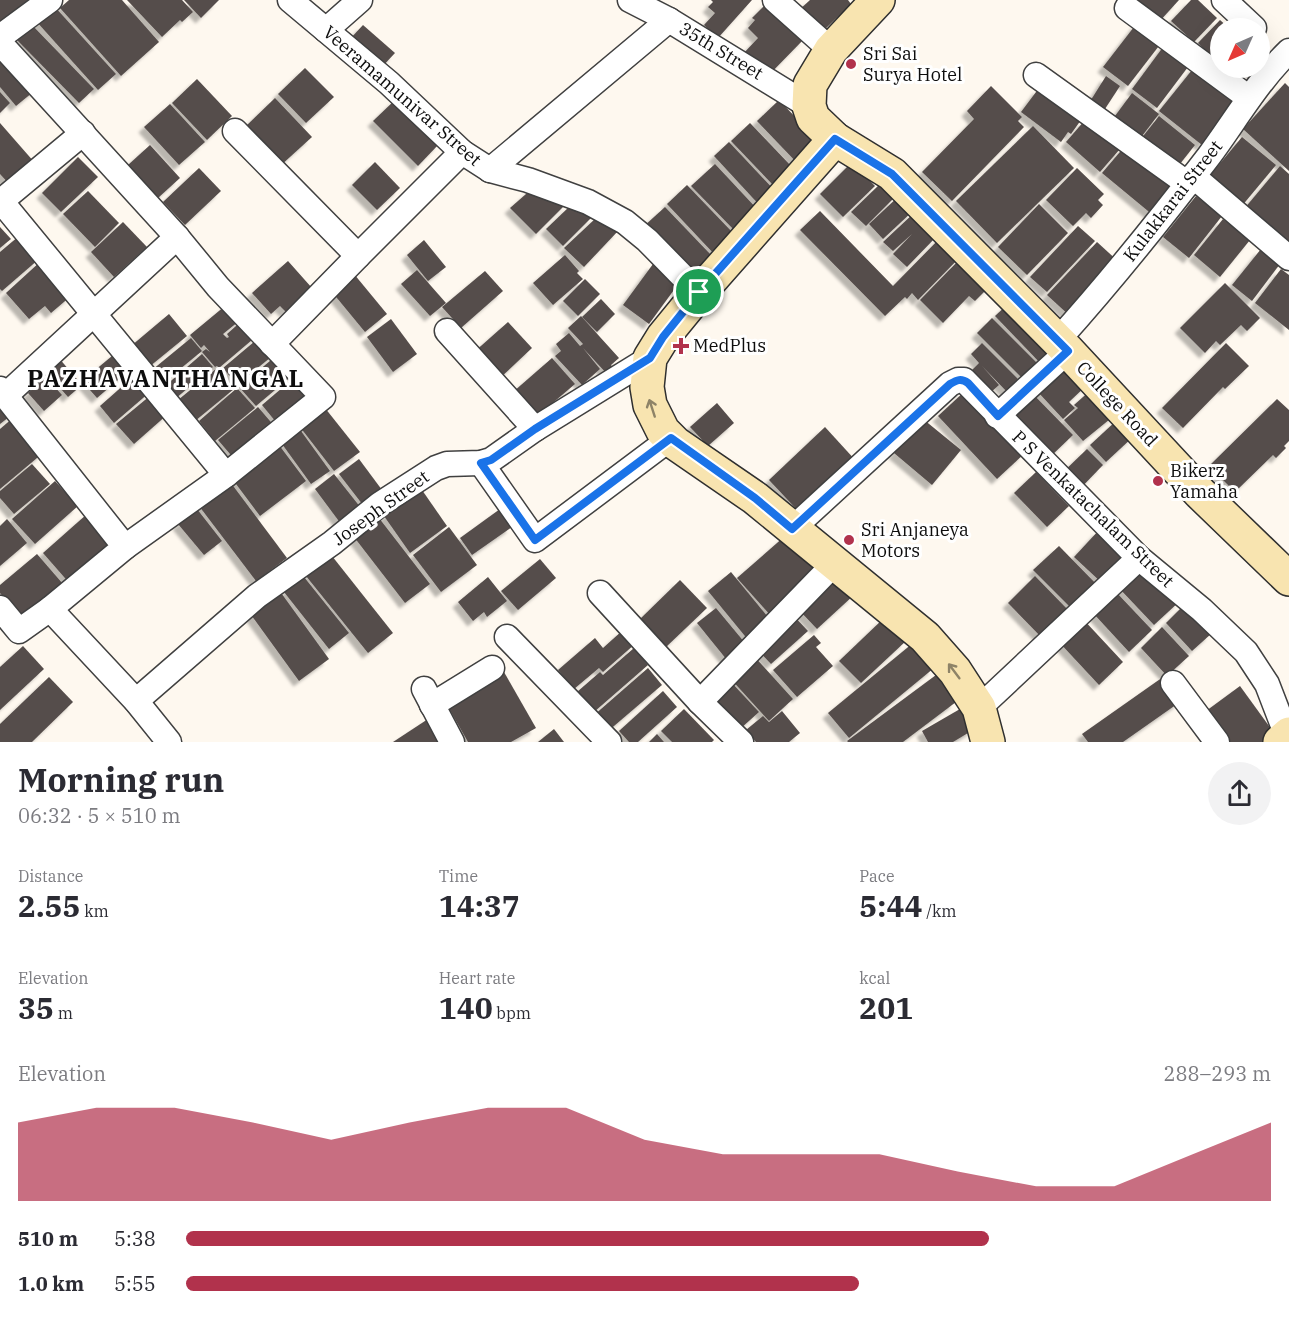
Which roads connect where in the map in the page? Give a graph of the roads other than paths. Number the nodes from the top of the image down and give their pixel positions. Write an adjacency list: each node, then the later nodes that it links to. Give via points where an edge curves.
1 (50, 0): 12 (street)
2 (291, 0): 11 (street, Veeramamunivar Street)
3 (360, 0): 11 (street)
4 (630, 0): 10 (street, 35th Street)
5 (775, 0): 15 (street)
6 (878, 0): 15 (street)
7 (1224, 0): 9 (street)
8 (1127, 8): 18 (street)
9 (1243, 18)
10 (669, 20): 19 (street, 35th Street); 24 (street)
11 (326, 30): 23 (street, Veeramamunivar Street)
12 (0, 37)
13 (0, 43): 21 (street)
14 (1270, 43): 16 (street)
15 (831, 50): 19 (street, via 810,85)
16 (1287, 57): 18 (street, Kulakkarai Street)
17 (1036, 75): 25 (street)
18 (1249, 98): 25 (street, Kulakkarai Street)
19 (810, 106): 22 (street, College Road, via 813,118)
20 (235, 131): 28 (street)
21 (83, 133): 26 (street); 27 (street)
22 (835, 139): 30 (street); 34 (street, College Road, via 892,174)
23 (462, 152): 24 (street, Veeramamunivar Street); 28 (street)
24 (490, 170): 30 (street, Veeramamunivar Street, via 588,202 625,222)
25 (1190, 180): 29 (street); 34 (street, Kulakkarai Street)
26 (0, 202): 31 (street)
27 (177, 237): 31 (street); 33 (street)
28 (358, 256): 33 (street)
29 (1289, 258)
30 (699, 292): 35 (street)
31 (93, 315): 36 (street); 41 (street)
32 (447, 331): 38 (street)
33 (272, 344): 41 (street, via 323,397)
34 (1063, 346): 37 (street, Kulakkarai Street); 46 (street, College Road, via 1200,494)
35 (650, 358): 38 (street, Joseph Street); 39 (street, one-way to 35, via 650,405)
36 (3, 392): 43 (street)
37 (998, 416): 42 (street, P S Venkatachalam Street, via 964,380 950,384); 44 (street, P S Venkatachalam Street)
38 (535, 429): 40 (street, Joseph Street)
39 (671, 438): 40 (street, via 535,540); 42 (street)
40 (481, 463): 53 (street, Joseph Street, via 453,463 435,468 380,504 256,596)
41 (226, 475): 43 (street)
42 (792, 529): 45 (street)
43 (125, 547): 49 (street)
44 (1139, 558): 55 (street); 56 (street, P S Venkatachalam Street, via 1202,610 1252,660 1267,684)
45 (835, 562): 54 (street); 55 (street, one-way to 45, via 955,671 925,637)
46 (1289, 579)
47 (600, 593): 54 (street)
48 (0, 608): 49 (street, via 19,631)
49 (50, 609): 53 (street)
50 (507, 638): 59 (street)
51 (492, 668): 58 (street, via 428,697)
52 (1173, 683): 62 (street)
53 (136, 701): 57 (street)
54 (700, 702): 60 (street)
55 (979, 708): 61 (street)
56 (1285, 738)
57 (170, 742)
58 (452, 742)
59 (609, 742)
60 (741, 742)
61 (988, 742)
62 (1217, 742)

